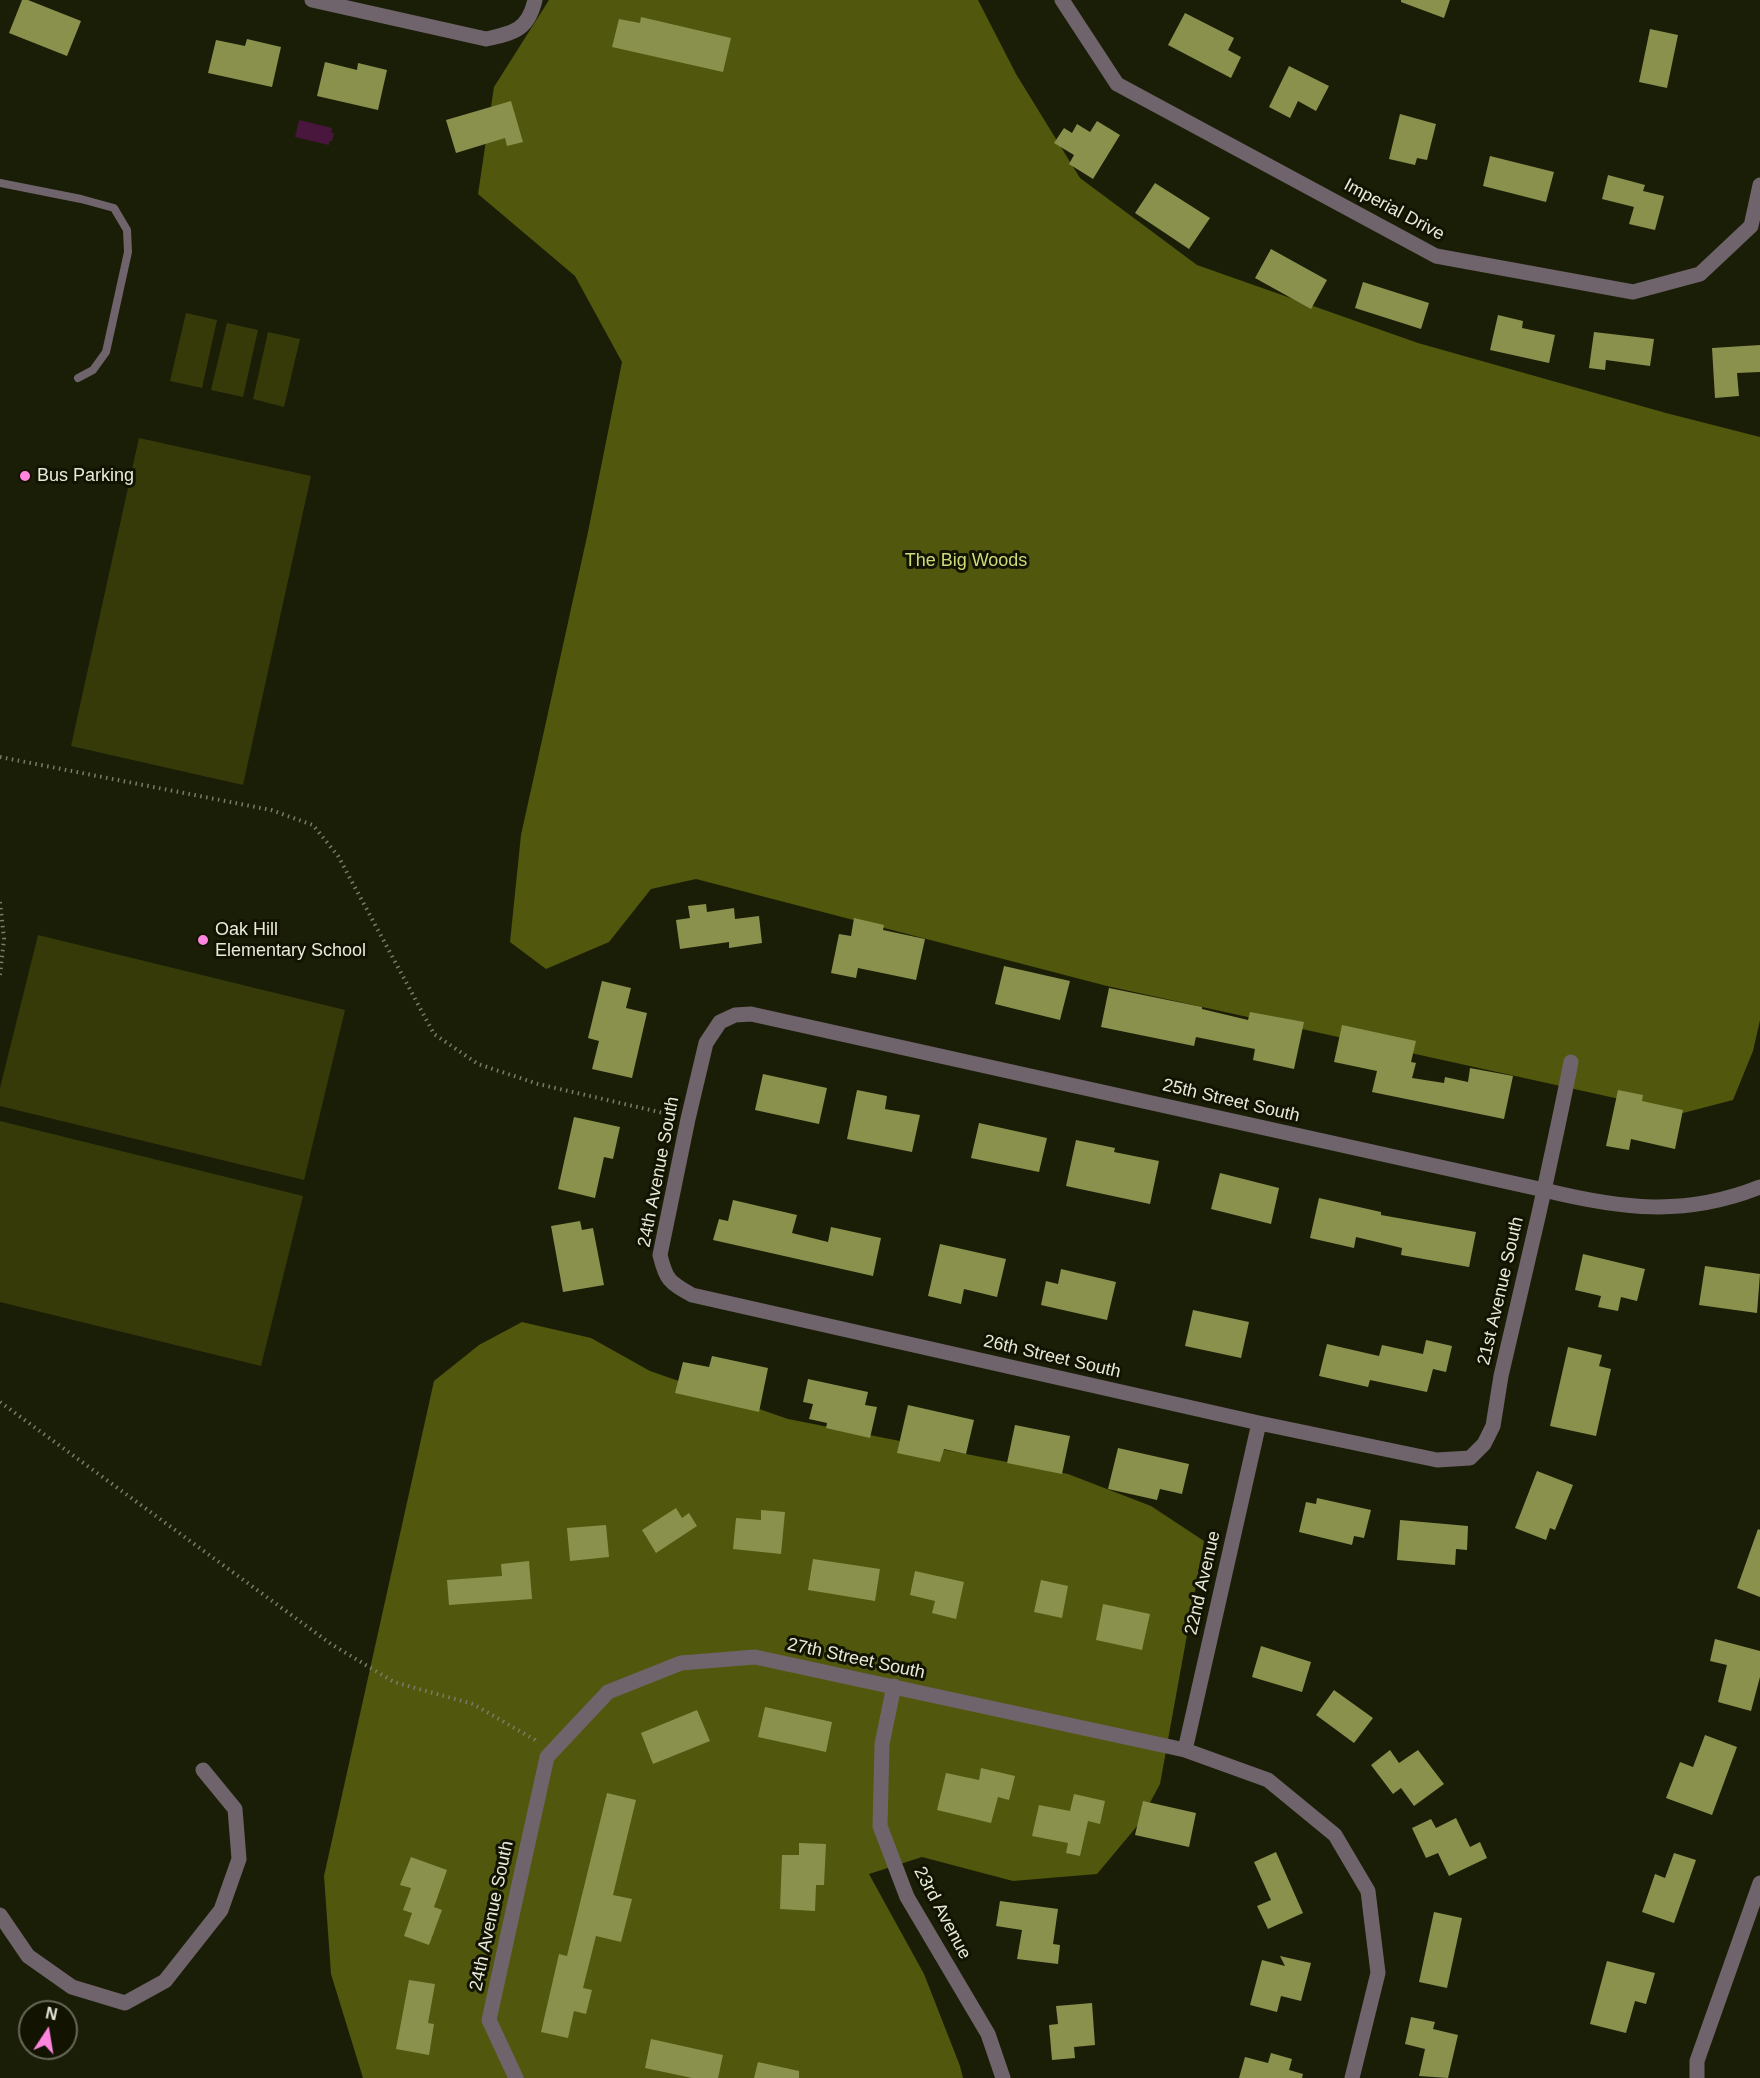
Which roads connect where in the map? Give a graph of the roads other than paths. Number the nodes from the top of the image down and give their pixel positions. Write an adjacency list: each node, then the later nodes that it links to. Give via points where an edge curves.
1 (312, 0): 2 (street, via 486,39 511,34 531,18)
2 (535, 0)
3 (1062, 0): 5 (street, Imperial Drive, via 1117,84 1436,256 1633,292 1700,274 1751,226)
4 (0, 183): 6 (lane, via 114,208 127,230 128,252 106,352 93,370)
5 (1760, 185)
6 (78, 378)
7 (706, 1043): 10 (street, 25th Street South, via 720,1022 751,1014); 11 (street, 24th Avenue South, via 660,1255 665,1276)
8 (1571, 1062): 10 (street, 21st Avenue South)
9 (1760, 1187): 10 (street, 25th Street South, via 1705,1203 1667,1208 1624,1207)
10 (1544, 1190): 13 (street, 21st Avenue South, via 1492,1425 1484,1444 1470,1458 1437,1460)
11 (692, 1295): 12 (street, 26th Street South)
12 (1259, 1424): 13 (street, 26th Street South); 15 (street, 22nd Avenue)
13 (1404, 1454)
14 (894, 1686): 15 (street, 27th Street South); 16 (street, 27th Street South, via 755,1657 681,1663 608,1692); 21 (street, 23rd Avenue, via 882,1744 880,1826 906,1897 988,2034)
15 (1185, 1750): 22 (street, via 1268,1780 1335,1835 1368,1891 1378,1973)
16 (547, 1757): 20 (street, 24th Avenue South, via 489,2020)
17 (203, 1770): 19 (street, via 235,1809 239,1859 221,1910 165,1981 125,2003 72,1988 28,1956)
18 (1760, 1883): 23 (street, via 1697,2061)
19 (0, 1915)
20 (516, 2078)
21 (1003, 2078)
22 (1352, 2078)
23 (1697, 2078)

